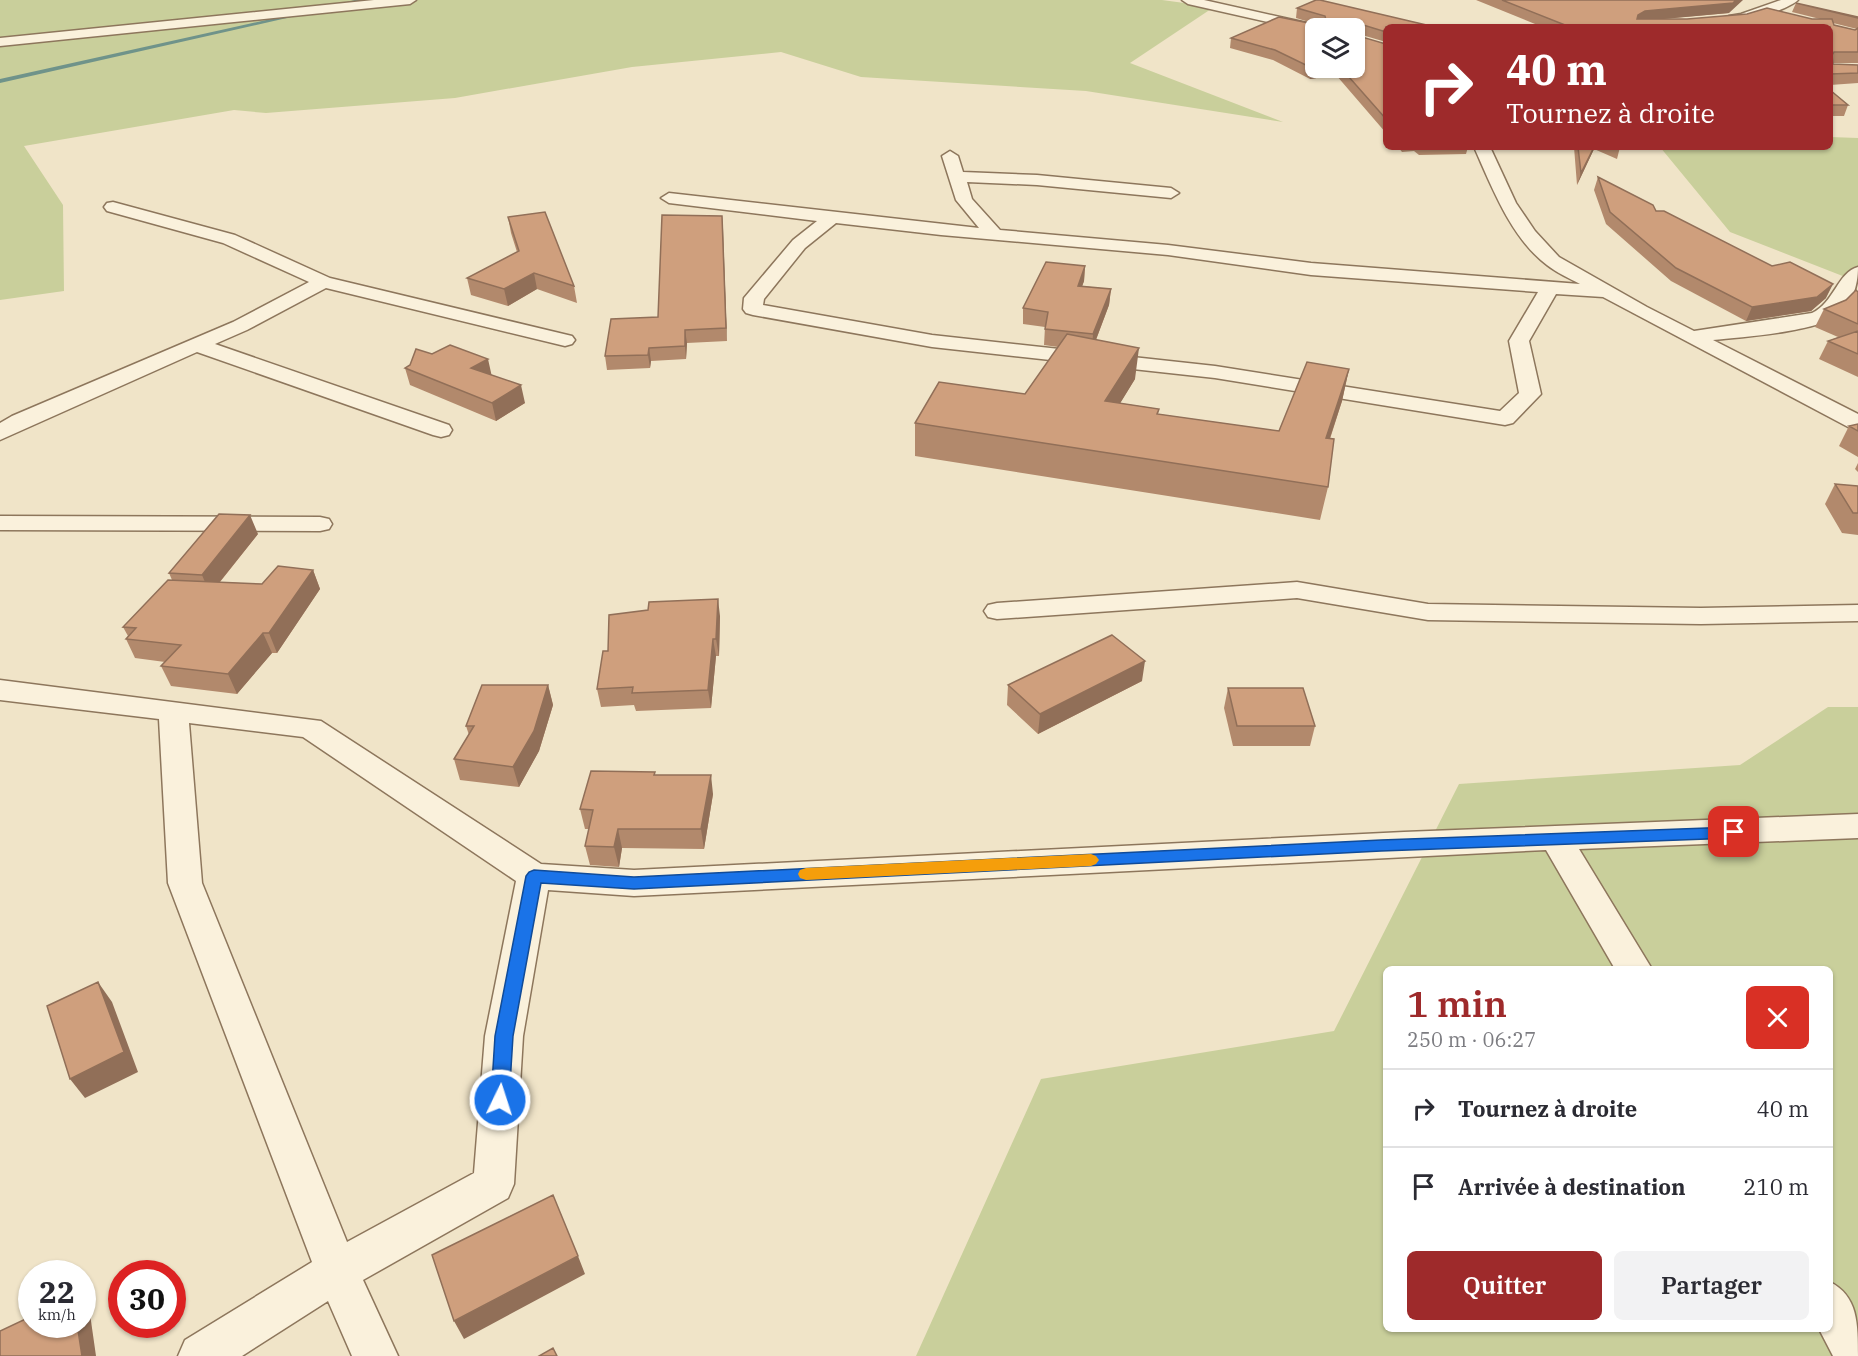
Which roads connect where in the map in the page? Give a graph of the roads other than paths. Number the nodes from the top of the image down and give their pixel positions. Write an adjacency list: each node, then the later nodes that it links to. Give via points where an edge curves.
1 (410, 0): 8 (street)
2 (1196, 0): 7 (street)
3 (1792, 0): 4 (street)
4 (1763, 11): 5 (street); 6 (street)
5 (1781, 16)
6 (1722, 20)
7 (1305, 26)
8 (0, 42)
9 (1483, 150): 20 (street, via 1508,203 1539,248 1553,261)
10 (950, 156): 11 (street)
11 (956, 177): 12 (street, via 1037,180); 16 (street, via 964,200)
12 (1171, 193)
13 (669, 198): 15 (street)
14 (113, 207): 18 (street, via 229,239)
15 (832, 217): 16 (street); 19 (street, via 799,244 754,298 753,309 932,341 1215,372 1505,418 1530,394 1519,341)
16 (995, 235): 19 (street, via 1168,250 1311,269)
17 (1858, 273): 21 (street, via 1842,300 1826,315)
18 (324, 282): 22 (street); 23 (street)
19 (1550, 288): 20 (street)
20 (1606, 292): 21 (street)
21 (1692, 337): 24 (street)
22 (565, 340)
23 (196, 345): 25 (street); 26 (street)
24 (1858, 423)
25 (441, 430)
26 (0, 433)
27 (0, 523): 28 (street)
28 (320, 524)
29 (997, 611): 30 (street, via 1297,590 1428,612 1701,616)
30 (1858, 613)
31 (0, 690): 32 (street)
32 (173, 713): 35 (street, via 310,728); 37 (street, via 185,884)
33 (1858, 826): 34 (street)
34 (1556, 839): 35 (street, via 634,883); 36 (street)
35 (534, 876): 37 (street, via 504,1036 494,1184)
36 (1632, 966)
37 (337, 1270): 39 (street); 40 (street)
38 (1833, 1310): 41 (street)
39 (201, 1356)
40 (375, 1356)
41 (1857, 1356)

